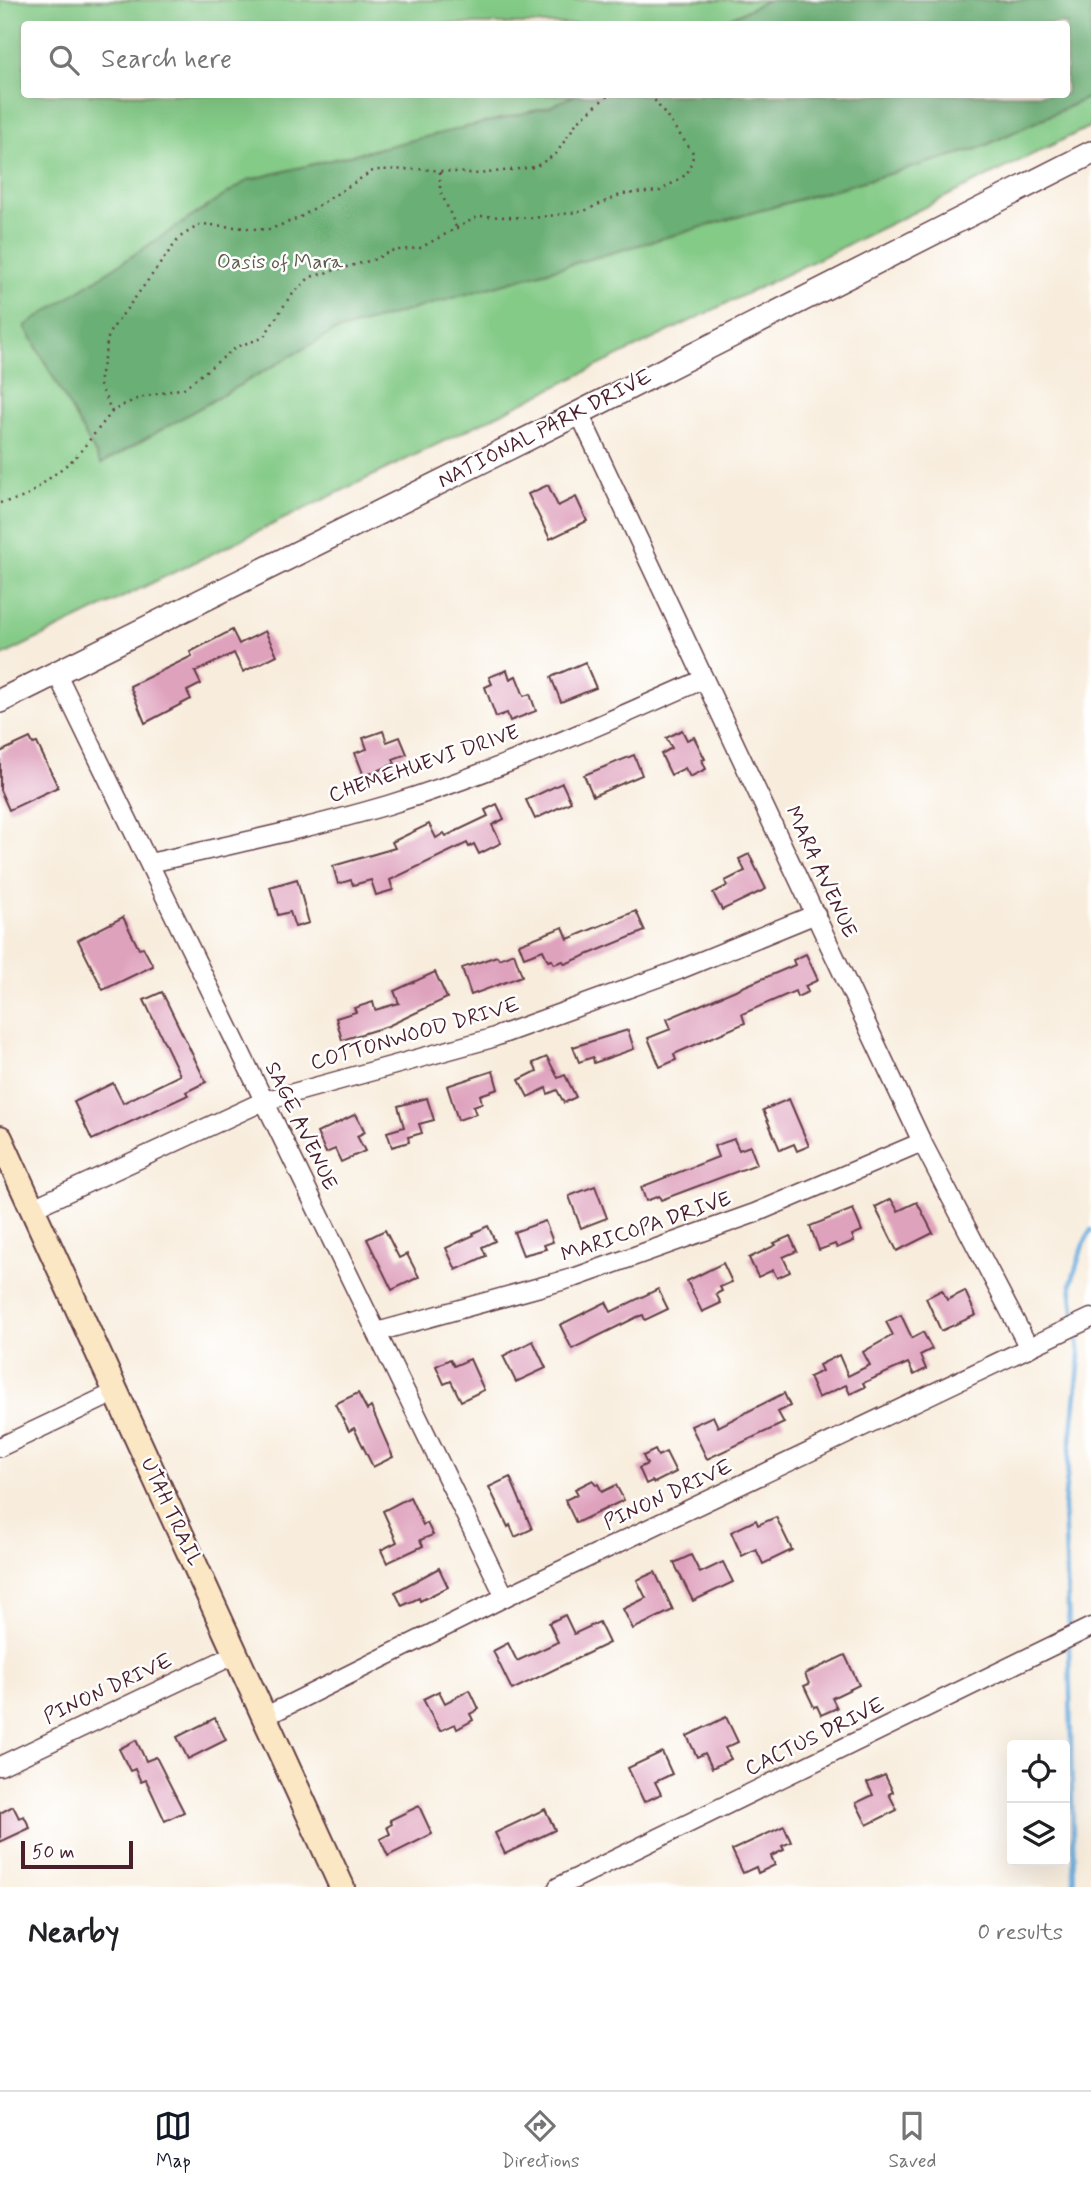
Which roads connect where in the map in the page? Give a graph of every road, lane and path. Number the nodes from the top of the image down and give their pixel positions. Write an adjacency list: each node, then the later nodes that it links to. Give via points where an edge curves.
1 (605, 98): 4 (path, via 577,122 556,154 535,167 479,174)
2 (653, 98): 5 (path, via 694,154 687,174 660,191 622,194 584,211 534,218 479,216)
3 (1090, 154): 7 (street, NATIONAL PARK DRIVE)
4 (440, 172): 5 (path, via 440,190); 6 (path, via 374,170 299,218 268,230 201,224 180,237 109,333 99,383)
5 (456, 227): 6 (path, via 420,248 388,251 376,259 310,277 289,298 263,338 238,346 184,388 139,398)
6 (112, 412): 8 (path, via 75,457 36,489 26,497)
7 (579, 413): 9 (street, NATIONAL PARK DRIVE); 10 (street, MARA AVENUE)
8 (0, 503)
9 (57, 674): 11 (street, NATIONAL PARK DRIVE); 12 (street, SAGE AVENUE)
10 (704, 679): 12 (street, CHEMEHUEVI DRIVE, via 587,730 390,804); 13 (street, MARA AVENUE)
11 (0, 701)
12 (150, 863): 14 (street, SAGE AVENUE)
13 (816, 914): 14 (street, COTTONWOOD DRIVE, via 489,1039); 16 (street, MARA AVENUE)
14 (264, 1101): 17 (street, COTTONWOOD DRIVE); 19 (street, SAGE AVENUE)
15 (0, 1138): 17 (main road, UTAH TRAIL)
16 (922, 1142): 19 (street, MARICOPA DRIVE, via 755,1213 576,1277); 20 (street, MARA AVENUE)
17 (33, 1208): 21 (main road, UTAH TRAIL)
18 (1091, 1318): 20 (street, PINON DRIVE)
19 (377, 1332): 23 (street, SAGE AVENUE)
20 (1029, 1348): 23 (street, PINON DRIVE)
21 (116, 1391): 22 (street); 25 (main road, UTAH TRAIL)
22 (0, 1447)
23 (505, 1597): 26 (street, PINON DRIVE)
24 (1091, 1627): 29 (street, CACTUS DRIVE)
25 (236, 1654): 26 (main road, UTAH TRAIL); 27 (street, PINON DRIVE)
26 (265, 1716): 28 (main road, UTAH TRAIL)
27 (0, 1766)
28 (342, 1887)
29 (558, 1887)

